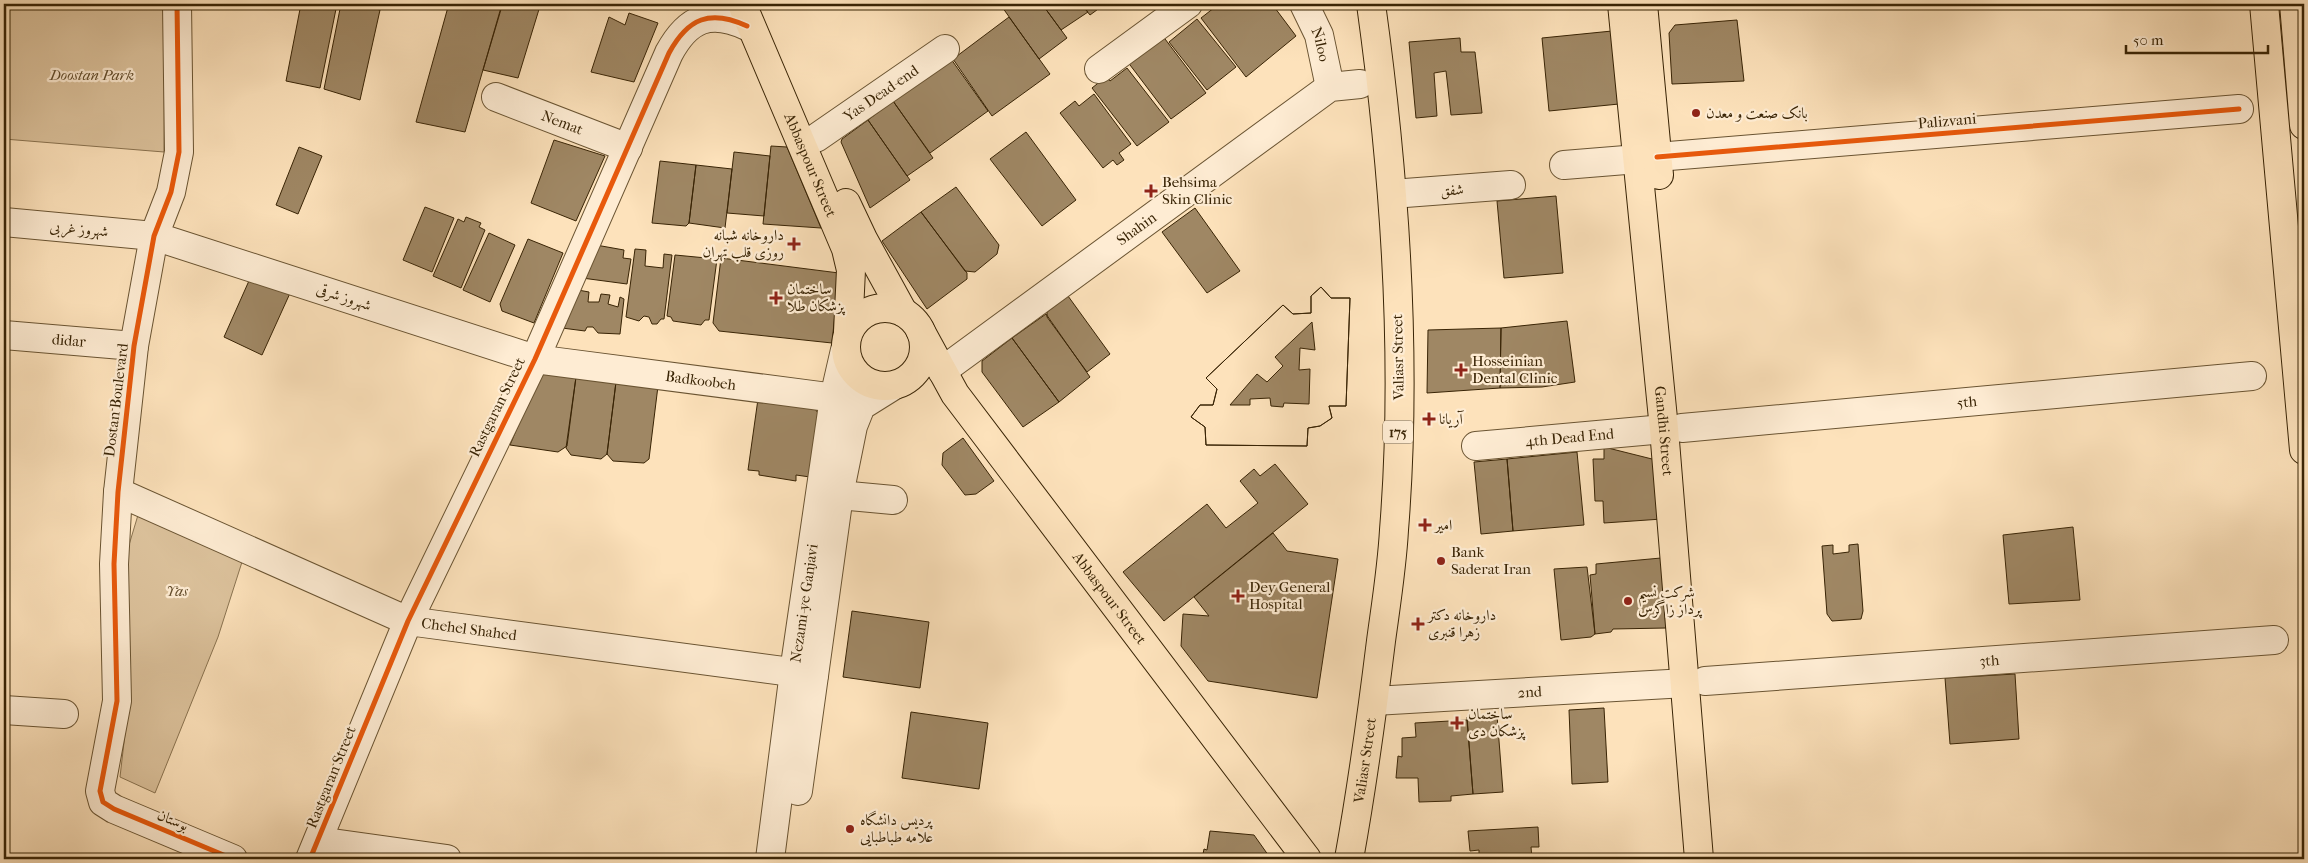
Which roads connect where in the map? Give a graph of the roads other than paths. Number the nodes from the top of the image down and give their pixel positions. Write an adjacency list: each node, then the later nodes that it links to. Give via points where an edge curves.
1 (177, 4): 26 (street, Dostan Boulevard, via 179,152 172,192)
2 (713, 4): 11 (street)
3 (762, 4): 19 (main road, Abbaspour Street)
4 (1188, 4): 13 (street)
5 (1304, 4): 15 (street, Niloo, via 1319,35)
6 (1371, 4): 14 (main road, Valiasr Street / 175)
7 (1622, 4): 21 (main road, Gandhi Street)
8 (1643, 4): 21 (main road, Gandhi Street)
9 (2264, 4): 40 (main road)
10 (2294, 4): 18 (main road)
11 (747, 21): 20 (street, Rastgaran Street, via 712,18 698,21 678,37); 29 (main road, Abbaspour Street, via 846,249 852,270)
12 (946, 49): 19 (street, Yas Dead-end)
13 (1099, 69)
14 (1371, 84): 15 (street); 24 (main road, Valiasr Street / 175)
15 (1330, 87): 32 (street, Shahin)
16 (496, 97): 20 (street, Nemat)
17 (2239, 109): 21 (street, Palizvani)
18 (2304, 125)
19 (816, 138): 27 (main road, Abbaspour Street, via 863,239)
20 (628, 148): 31 (street, Rastgaran Street)
21 (1648, 158): 22 (street, Palizvani); 38 (main road, Gandhi Street)
22 (1564, 165)
23 (1511, 185): 24 (street, شفق)
24 (1392, 194): 48 (main road, Valiasr Street / 175, via 1398,320 1398,449 1394,529)
25 (4, 222): 26 (street, شهروز غربی)
26 (154, 236): 30 (street, Dostan Boulevard); 31 (street, شهروز شرقی)
27 (912, 321): 29 (main road, via 882,308 871,310 853,323); 32 (main road, Abbaspour Street); 34 (main road, via 924,342 921,361 911,378)
28 (4, 335): 30 (street, didar)
29 (846, 341): 34 (main road, via 850,366 861,379 882,387); 36 (street, Nezami-ye Ganjavi)
30 (134, 346): 41 (street, Dostan Boulevard)
31 (535, 358): 36 (street, Badkoobeh); 44 (street, Rastgaran Street)
32 (942, 370): 35 (main road, Abbaspour Street)
33 (2252, 376): 38 (street, 5th)
34 (896, 385): 35 (main road, via 929,386); 37 (street)
35 (955, 394): 57 (main road, Abbaspour Street)
36 (834, 398): 37 (street, Badkoobeh); 46 (street, Nezami-ye Ganjavi)
37 (866, 402): 42 (street, Nezami-ye Ganjavi, via 853,426)
38 (1673, 429): 39 (street, 4th Dead End); 47 (main road, Gandhi Street)
39 (1476, 446)
40 (2304, 450)
41 (118, 492): 44 (street, Chehel Shahed); 51 (street, Dostan Boulevard, via 114,564 117,701 100,791)
42 (839, 495): 43 (street); 46 (street, Nezami-ye Ganjavi)
43 (893, 500)
44 (408, 621): 46 (street, Chehel Shahed); 52 (street, Rastgaran Street)
45 (2274, 640): 47 (street, 3th)
46 (804, 674): 55 (street, Nezami-ye Ganjavi); 56 (street, Nezami-ye Ganjavi)
47 (1695, 682): 48 (street, 2nd); 59 (main road, Gandhi Street); 60 (main road, Gandhi Street)
48 (1374, 701): 58 (main road, Valiasr Street / 175)
49 (4, 710): 50 (street)
50 (64, 714)
51 (103, 802): 53 (street, بوستان)
52 (314, 850): 54 (street)
53 (233, 859)
54 (447, 859)
55 (770, 859)
56 (788, 859)
57 (1307, 859)
58 (1349, 859)
59 (1699, 859)
60 (1715, 859)

